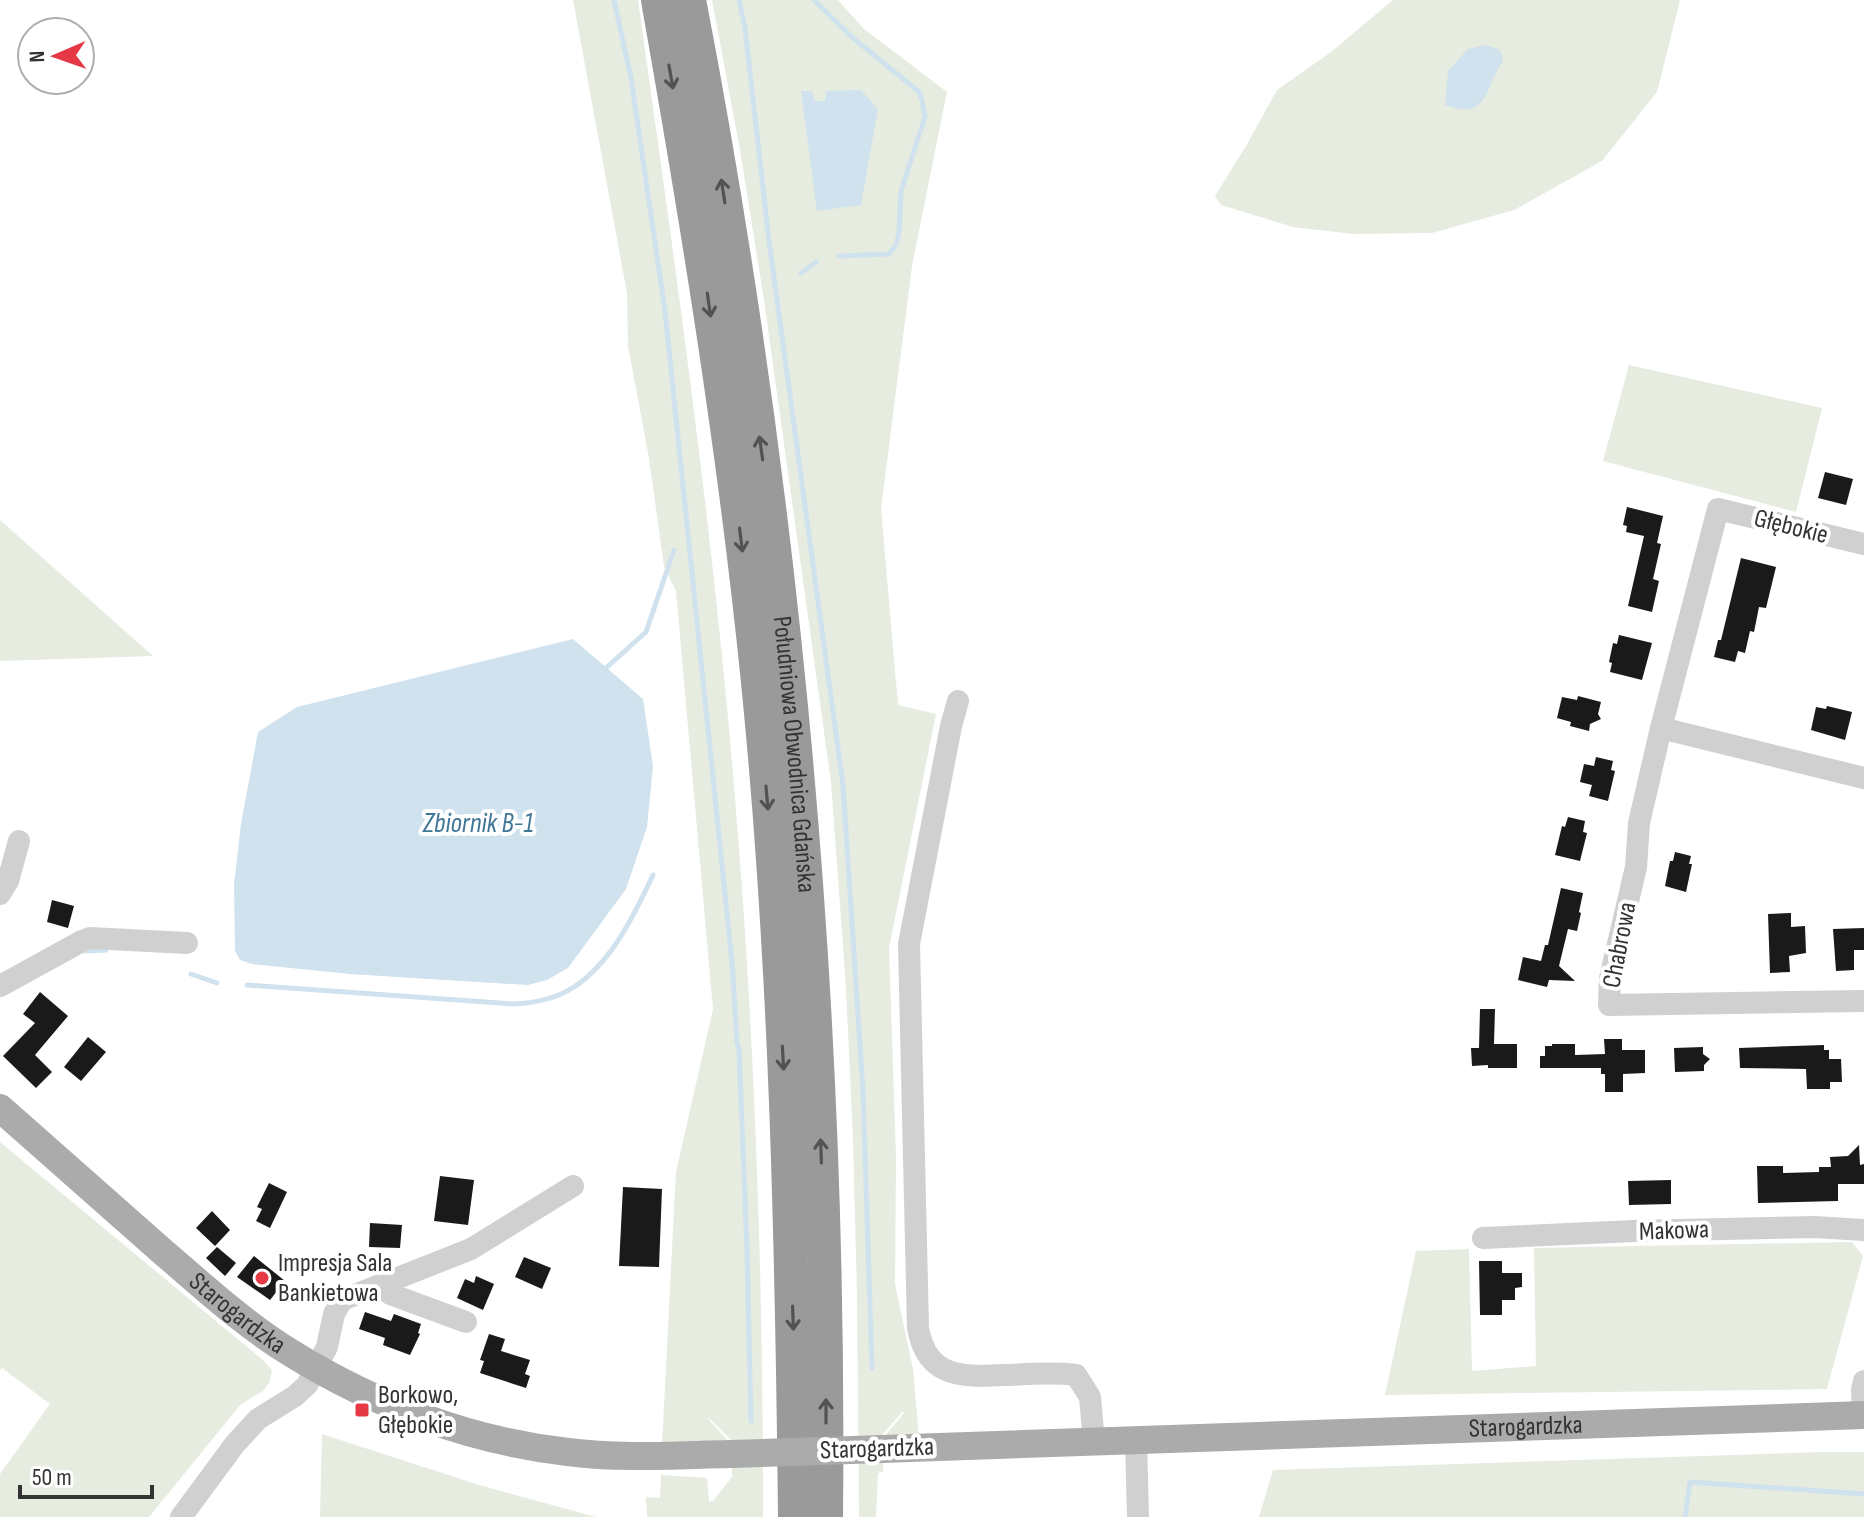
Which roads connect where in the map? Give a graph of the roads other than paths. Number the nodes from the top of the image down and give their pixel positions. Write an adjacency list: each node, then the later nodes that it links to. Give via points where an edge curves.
1 (658, 0): 25 (highway, Południowa Obwodnica Gdańska, one-way to 25, via 732,462 758,683 786,1101)
2 (689, 0): 26 (highway, Południowa Obwodnica Gdańska, one-way to 2, via 823,1220 800,804 762,455 719,161)
3 (1718, 509): 4 (street, Głębokie); 6 (street, Chabrowa)
4 (1864, 544)
5 (958, 701): 23 (street, via 909,944 921,1345 942,1369 957,1375 1076,1375 1090,1397)
6 (1661, 728): 7 (street); 12 (street, Chabrowa, via 1639,823 1636,867 1610,978 1609,1005)
7 (1864, 778)
8 (19, 841): 9 (street)
9 (0, 894)
10 (187, 943): 11 (street, via 90,938)
11 (0, 986)
12 (1864, 1001)
13 (0, 1108): 19 (main road, Starogardzka, via 205,1289)
14 (573, 1186): 17 (street, via 471,1249)
15 (1864, 1230): 16 (street, Makowa, via 1799,1227)
16 (1483, 1238)
17 (385, 1283): 18 (street, via 390,1294); 19 (street, via 342,1300)
18 (466, 1322)
19 (316, 1367): 23 (main road, Starogardzka, bridge, via 401,1409 462,1431 568,1452 731,1454); 24 (street, via 307,1385 258,1419 235,1444)
20 (1864, 1381): 21 (street)
21 (1864, 1415): 22 (main road, Starogardzka)
22 (1136, 1441): 23 (main road, Starogardzka); 27 (street)
23 (1094, 1442)
24 (181, 1517)
25 (795, 1517)
26 (826, 1517)
27 (1138, 1517)

